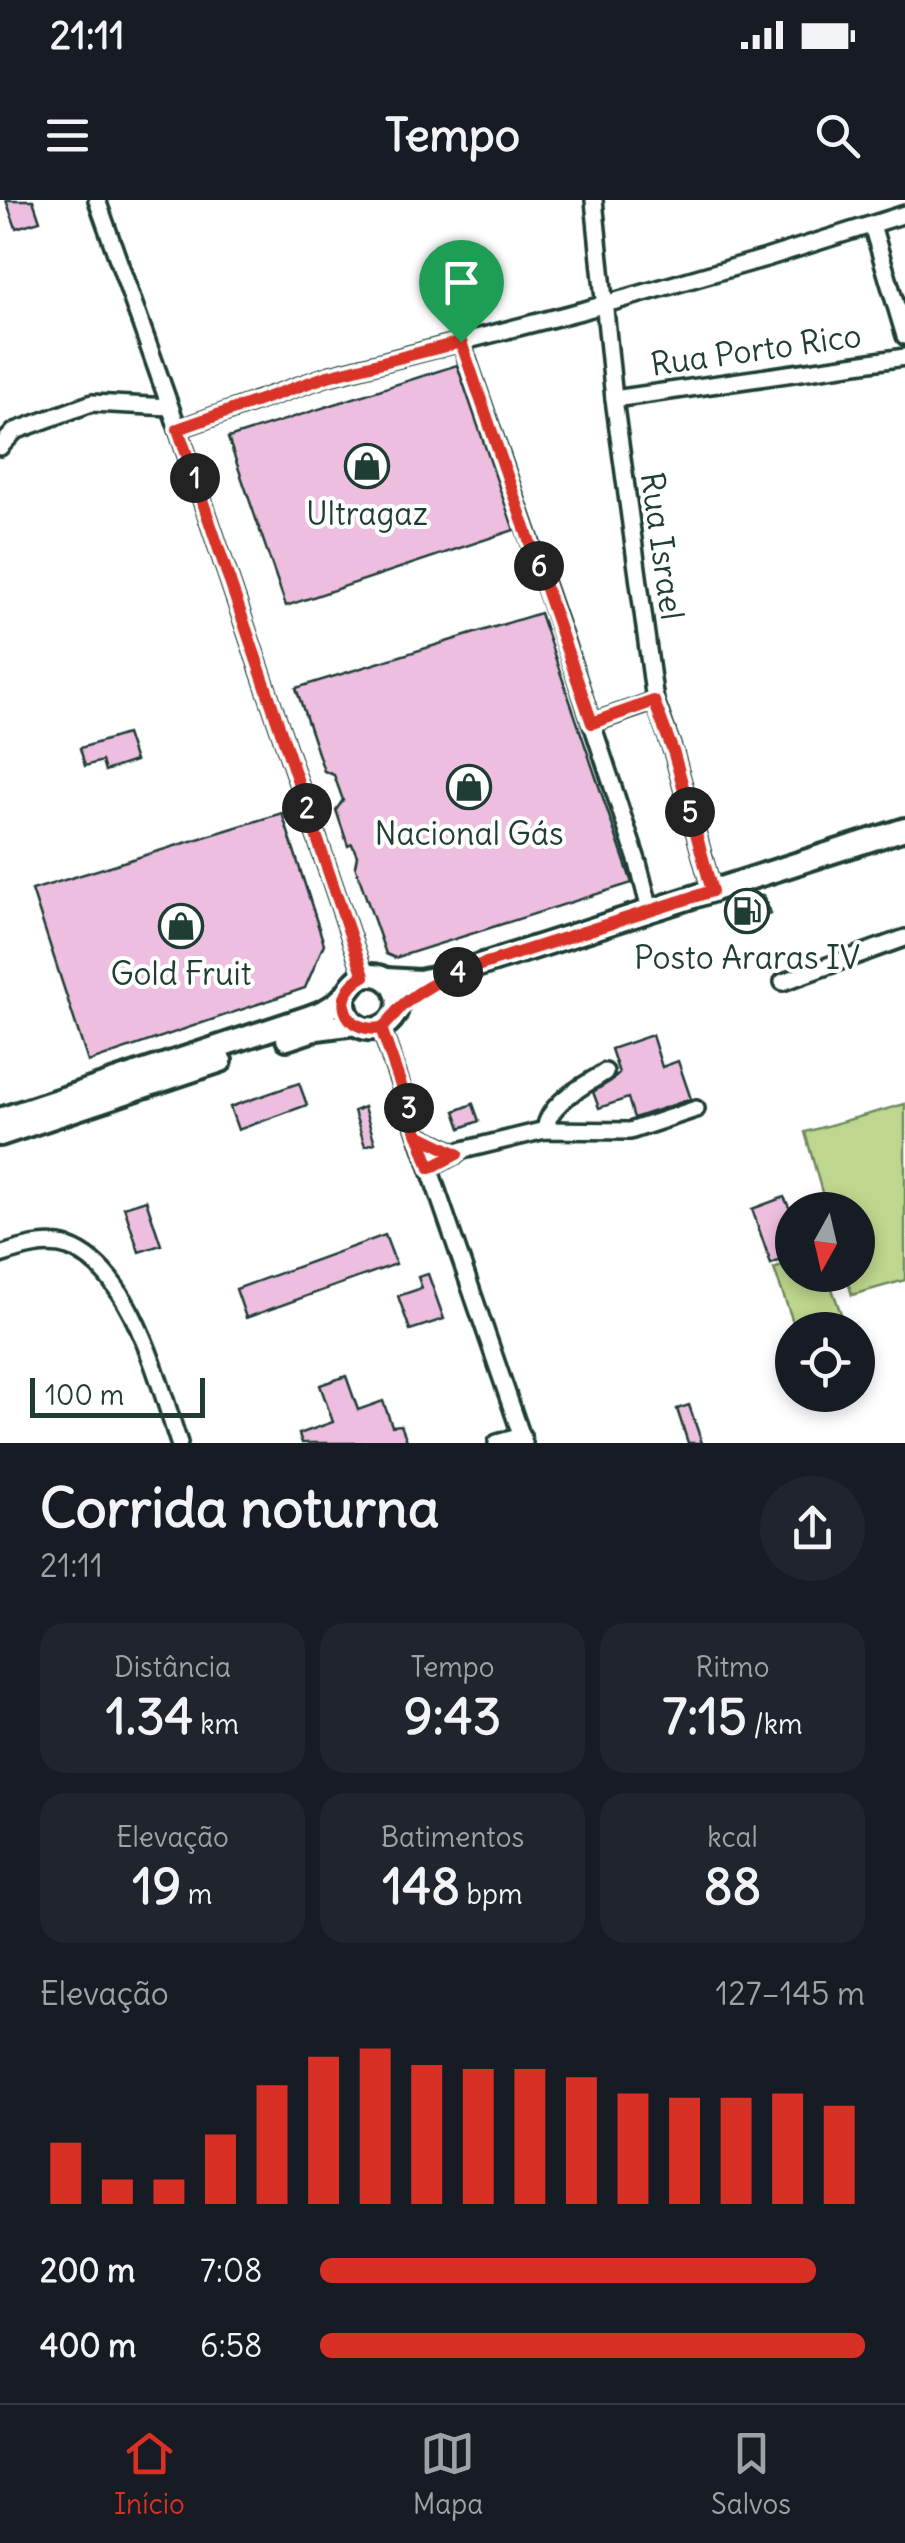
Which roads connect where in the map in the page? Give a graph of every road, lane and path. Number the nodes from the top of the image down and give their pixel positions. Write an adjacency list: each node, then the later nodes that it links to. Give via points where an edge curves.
1 (97, 200): 10 (street)
2 (594, 200): 5 (street, Rua Israel)
3 (905, 214): 4 (street)
4 (872, 224): 5 (street); 6 (street)
5 (603, 305): 7 (street); 9 (street, Rua Israel)
6 (905, 336)
7 (461, 342): 11 (street, via 328,376); 14 (street)
8 (905, 357): 9 (street, Rua Porto Rico)
9 (614, 398): 13 (street, Rua Israel)
10 (170, 406): 11 (street); 12 (street, via 92,403 15,431)
11 (178, 429): 20 (street)
12 (0, 448)
13 (654, 701): 14 (street); 16 (street, Rua Israel)
14 (592, 723): 17 (street)
15 (905, 829): 16 (main road)
16 (712, 891): 17 (main road)
17 (650, 910): 19 (main road)
18 (905, 938): 22 (street)
19 (455, 973): 21 (main road); 24 (main road)
20 (364, 976): 21 (main road); 23 (main road)
21 (386, 979): 24 (main road)
22 (784, 982)
23 (345, 997): 25 (main road); 29 (main road, via 293,1023)
24 (398, 1008): 26 (main road)
25 (355, 1024): 26 (main road); 31 (main road, via 317,1030)
26 (381, 1028): 32 (street)
27 (606, 1072): 30 (street, via 553,1108)
28 (696, 1108): 30 (street, via 630,1131)
29 (0, 1119)
30 (544, 1130): 33 (street)
31 (0, 1135)
32 (418, 1135): 33 (street); 34 (street)
33 (457, 1154): 34 (street)
34 (430, 1168): 36 (street)
35 (0, 1255): 37 (street, via 43,1244 67,1246 91,1259 118,1289 140,1330)
36 (523, 1440): 38 (street)
37 (180, 1443)
38 (497, 1443)

